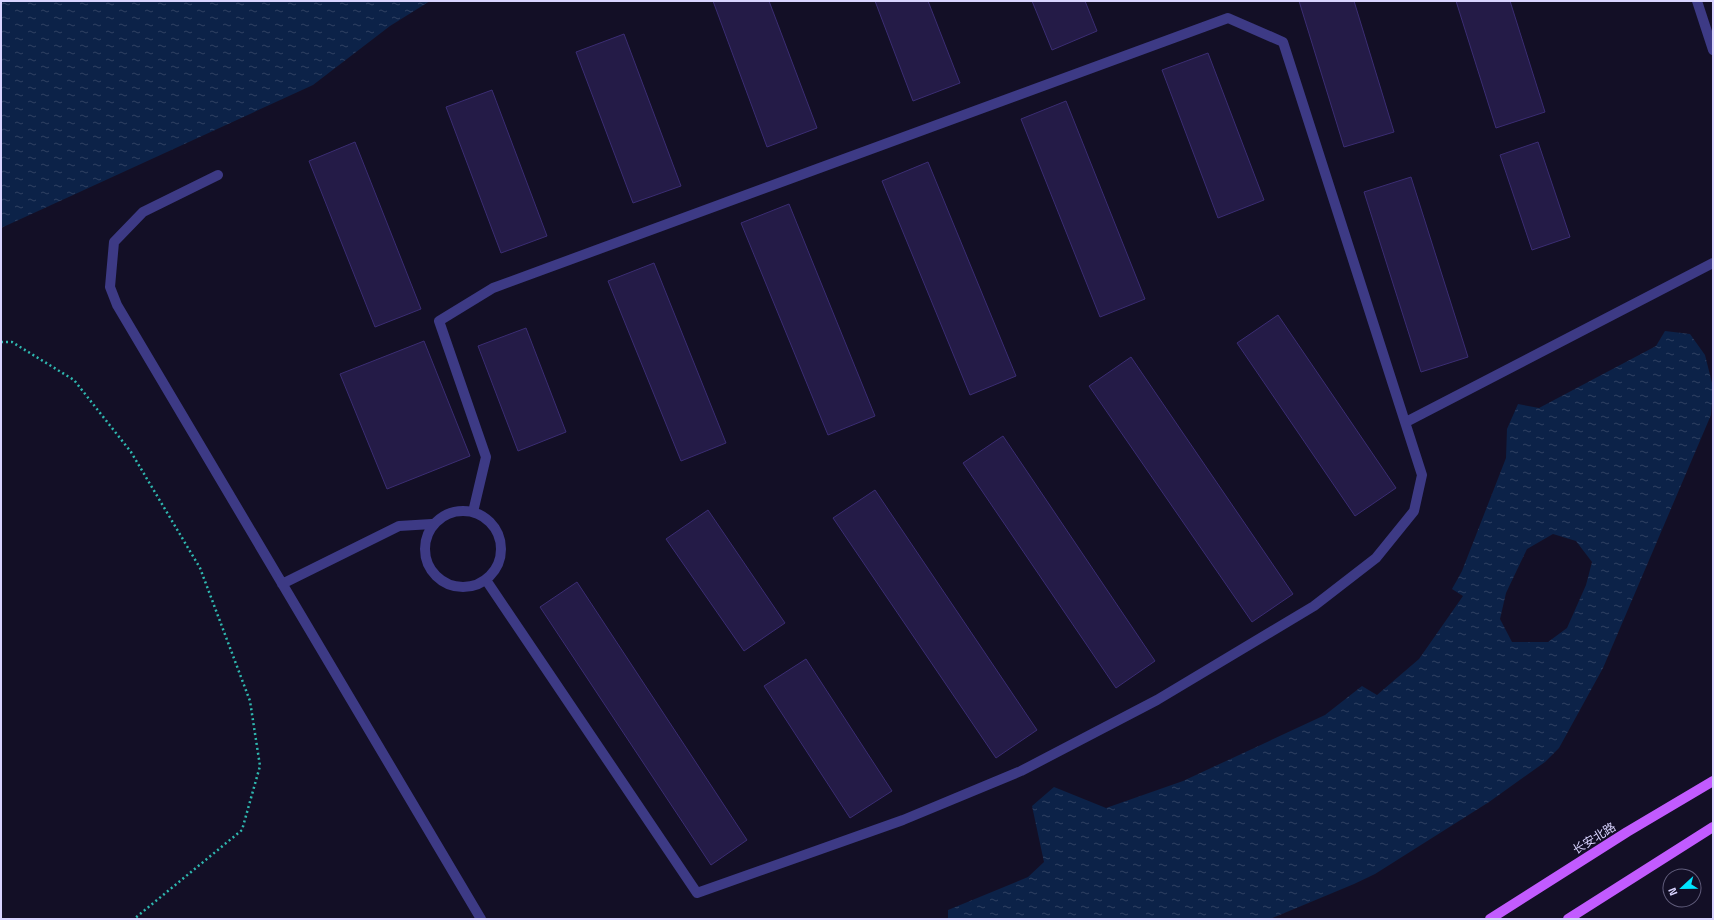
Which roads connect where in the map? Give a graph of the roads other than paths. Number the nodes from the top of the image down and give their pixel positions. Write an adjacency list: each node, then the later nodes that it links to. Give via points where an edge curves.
1 (1697, 1): 2 (street)
2 (1713, 50)
3 (218, 174): 9 (street, via 143,212 114,242 110,288 116,304)
4 (1713, 263): 5 (street)
5 (1406, 422): 6 (street, via 1283,42 1228,18 493,288 439,321 486,457); 8 (street, via 1422,475 1414,511 1376,558 1314,606 1157,700 1021,771 903,820 696,893)
6 (473, 512): 7 (street, via 459,510 444,514); 8 (street, via 486,518 496,529 501,542 501,556 496,570)
7 (432, 524): 8 (street, via 425,538 424,554 430,569 440,581 455,587 471,587); 9 (street, via 399,526)
8 (486, 580)
9 (282, 584): 12 (street)
10 (1713, 781): 13 (main road, 长安北路)
11 (1713, 827): 14 (main road)
12 (481, 919)
13 (1490, 919)
14 (1568, 919)

